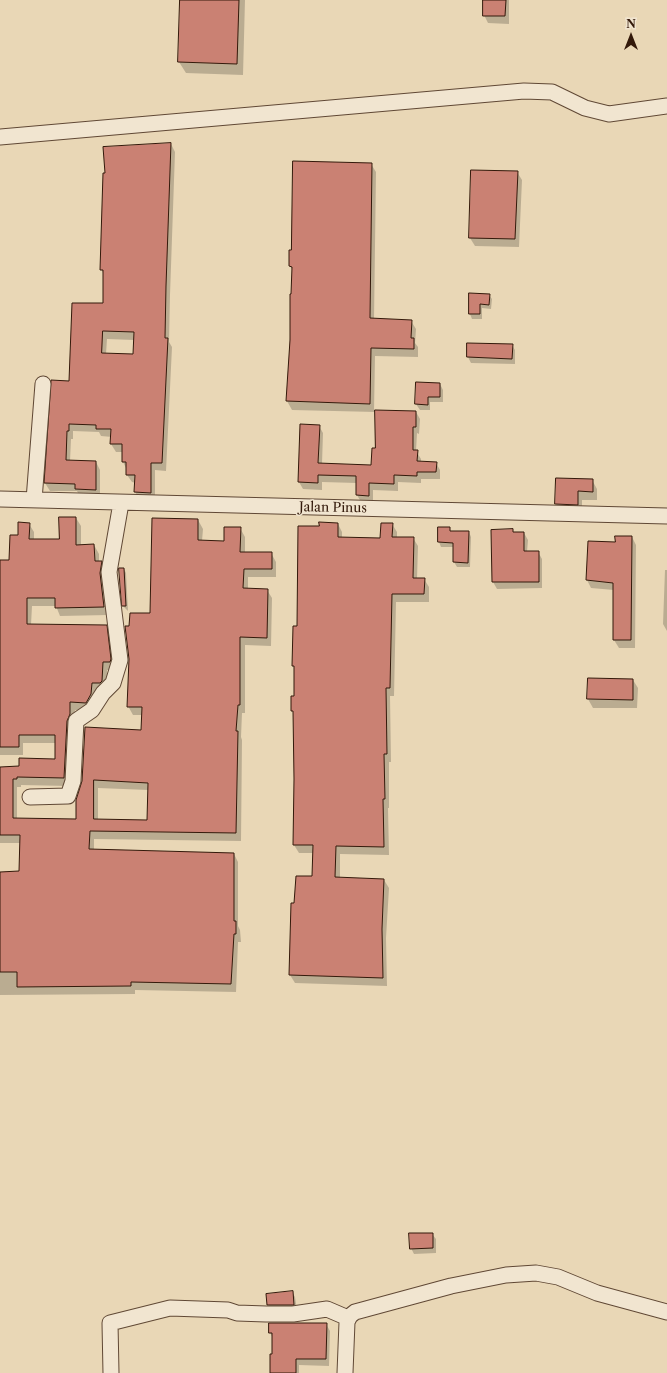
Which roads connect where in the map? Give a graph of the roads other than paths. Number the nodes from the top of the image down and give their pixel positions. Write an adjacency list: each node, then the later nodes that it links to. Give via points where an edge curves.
1 (667, 106): 2 (street, via 609,114 585,108 552,92 524,90)
2 (0, 137)
3 (43, 384): 5 (street)
4 (0, 499): 5 (street, Jalan Pinus)
5 (34, 500): 6 (street, Jalan Pinus)
6 (121, 503): 7 (street, Jalan Pinus); 8 (street, via 109,572 120,660 113,684 103,693 92,710 76,721 73,781 68,796)
7 (667, 516)
8 (30, 796)
9 (667, 1312): 10 (street, via 597,1292 558,1277 536,1273 506,1275 451,1286 361,1310)
10 (348, 1318): 11 (street, via 326,1309 293,1314 170,1308 150,1312 110,1323); 12 (street)
11 (111, 1373)
12 (345, 1373)

